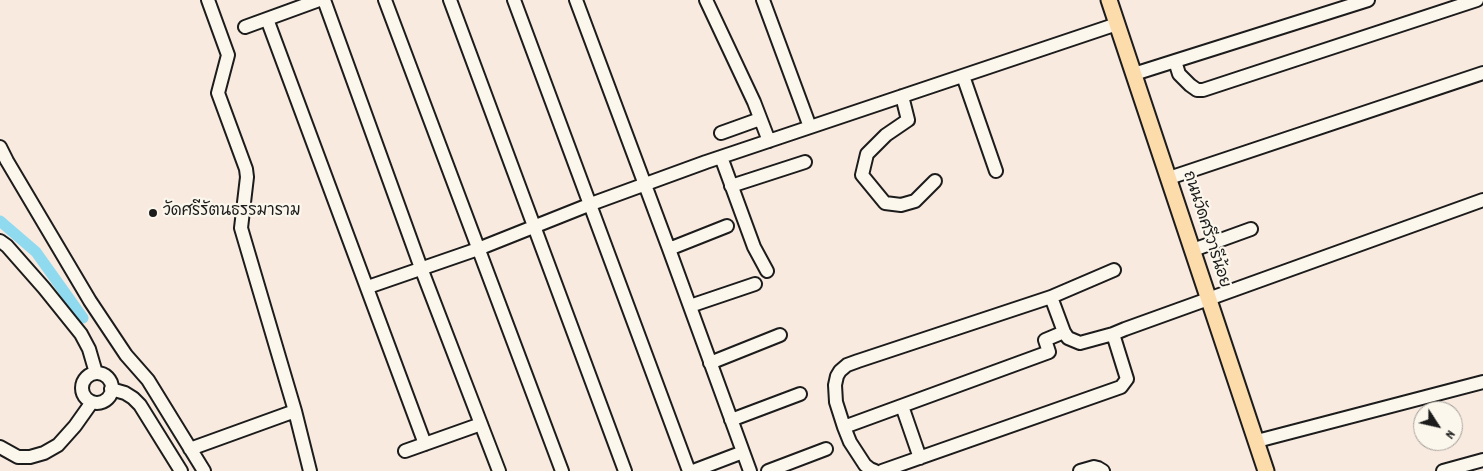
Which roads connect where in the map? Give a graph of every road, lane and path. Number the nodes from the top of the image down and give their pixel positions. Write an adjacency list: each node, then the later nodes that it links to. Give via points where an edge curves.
1 (208, 0): 60 (street, via 228,55 218,93 246,169 241,228)
2 (319, 0): 13 (street)
3 (324, 0): 42 (street)
4 (385, 0): 39 (street)
5 (450, 0): 35 (street)
6 (514, 0): 34 (street)
7 (576, 0): 31 (street)
8 (706, 0): 21 (street)
9 (764, 0): 22 (street)
10 (1110, 0): 14 (main road, ถนนวัดศรีวารีน้อย)
11 (1368, 0): 16 (street)
12 (1477, 0): 16 (street, via 1203,90 1197,90 1183,79)
13 (267, 19): 15 (street); 46 (street)
14 (1117, 24): 18 (main road, ถนนวัดศรีวารีน้อย); 19 (street)
15 (245, 27)
16 (1175, 61): 18 (street)
17 (1483, 73): 29 (street)
18 (1134, 74): 29 (main road, ถนนวัดศรีวารีน้อย)
19 (962, 76): 20 (street); 28 (street)
20 (902, 96): 22 (street); 30 (street, via 908,120 867,154 862,175 885,203 901,205 915,201)
21 (760, 119): 23 (street); 24 (street)
22 (810, 127): 24 (street)
23 (721, 134)
24 (769, 141): 26 (street)
25 (0, 147): 67 (street, via 90,301 126,356 148,380)
26 (722, 157): 31 (street); 32 (street)
27 (805, 162): 32 (street)
28 (996, 172)
29 (1169, 178): 41 (main road, ถนนวัดศรีวารีน้อย)
30 (935, 181)
31 (644, 184): 34 (street); 40 (street)
32 (731, 186): 44 (street)
33 (1483, 200): 48 (street)
34 (591, 204): 35 (street); 79 (street)
35 (534, 226): 39 (street); 78 (street)
36 (727, 226): 40 (street)
37 (1251, 229): 41 (street)
38 (0, 241): 54 (street, via 81,334)
39 (478, 248): 42 (street); 77 (street)
40 (669, 249): 49 (street)
41 (1193, 250): 48 (main road, ถนนวัดศรีวารีน้อย)
42 (421, 268): 46 (street); 62 (street)
43 (1114, 270): 47 (street)
44 (766, 272)
45 (756, 284): 49 (street)
46 (368, 287): 65 (street)
47 (1051, 297): 50 (street); 63 (street, via 847,366 837,376 834,385)
48 (1209, 298): 51 (street); 64 (main road, ถนนวัดศรีวารีน้อย)
49 (690, 306): 53 (street)
50 (1064, 332): 51 (street, via 1068,338 1080,343); 59 (street, via 1044,340 1049,352)
51 (1112, 334): 71 (street, via 1127,379 1121,386)
52 (780, 335): 53 (street)
53 (710, 363): 61 (street)
54 (96, 373): 56 (street, via 109,380); 58 (street, via 87,377 82,386 84,396)
55 (1483, 382): 64 (street)
56 (111, 389): 58 (street, via 107,399); 73 (street, via 126,393 140,405)
57 (800, 394): 61 (street)
58 (92, 402): 66 (street, via 58,445 44,453 18,457)
59 (902, 406): 63 (street); 71 (street)
60 (295, 411): 67 (street); 75 (street)
61 (731, 420): 70 (street)
62 (481, 424): 65 (street); 76 (street)
63 (844, 427): 82 (street, via 866,465)
64 (1257, 441): 86 (main road, ถนนวัดศรีวารีน้อย)
65 (426, 444): 69 (street)
66 (0, 447)
67 (190, 449): 74 (street)
68 (826, 449): 81 (street)
69 (405, 451)
70 (743, 452): 79 (street); 80 (street)
71 (920, 458): 83 (street)
72 (1483, 460): 87 (street)
73 (181, 471)
74 (204, 471)
75 (310, 471)
76 (499, 471)
77 (562, 471)
78 (625, 471)
79 (691, 471)
80 (750, 471)
81 (768, 471)
82 (876, 471)
83 (882, 471)
84 (1080, 471): 85 (street, via 1094,467)
85 (1103, 471)
86 (1266, 471)
87 (1444, 471)

